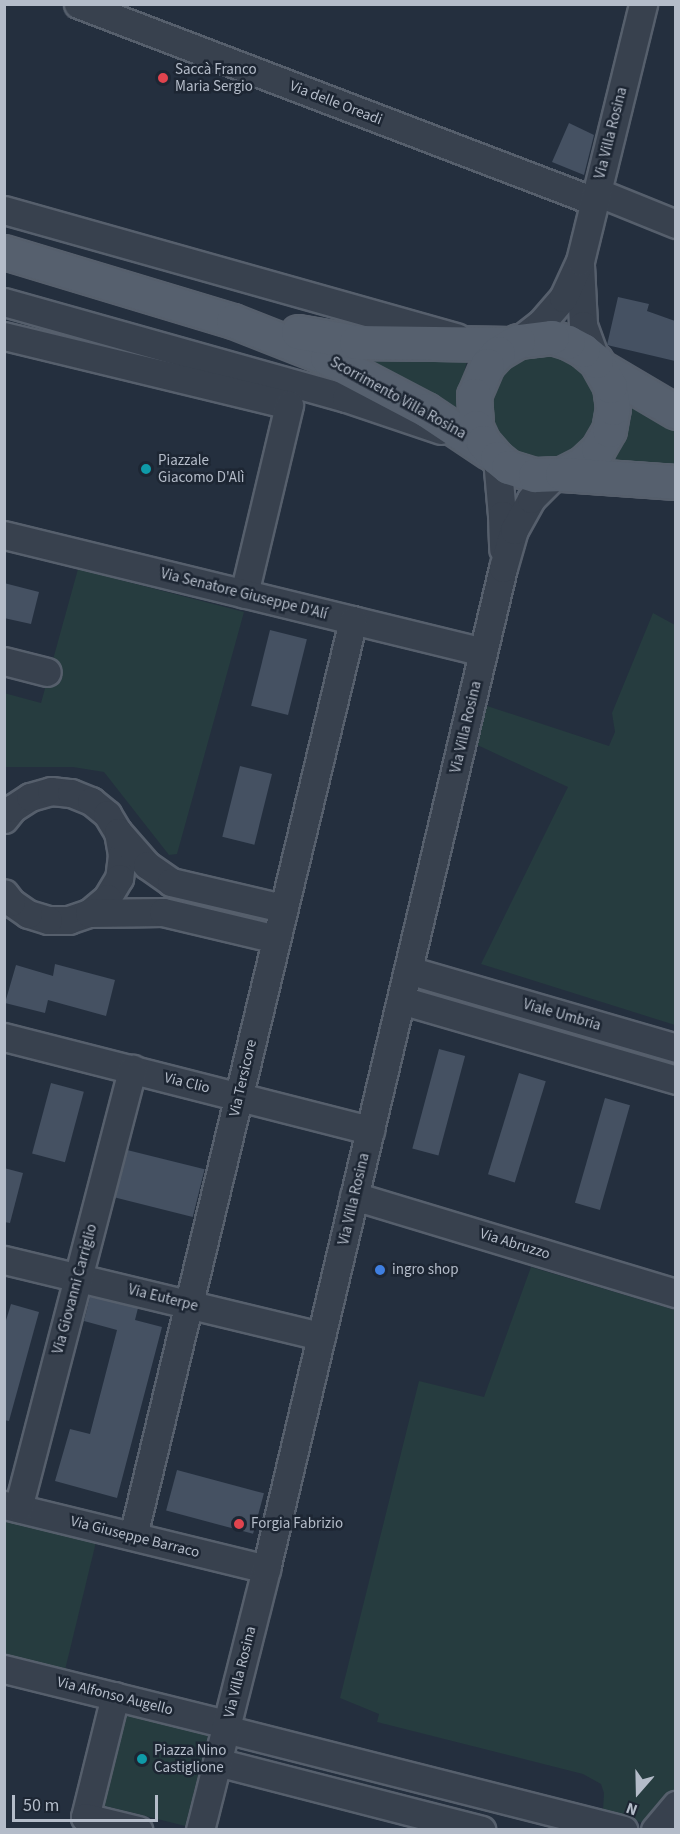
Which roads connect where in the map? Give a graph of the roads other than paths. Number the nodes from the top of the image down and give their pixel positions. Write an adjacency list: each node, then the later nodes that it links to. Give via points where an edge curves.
1 (78, 4): 3 (street, Via delle Oreadi)
2 (643, 4): 3 (street, Via Villa Rosina)
3 (596, 197): 5 (street, Via delle Oreadi); 7 (street, Via Villa Rosina)
4 (4, 210): 11 (street)
5 (675, 224)
6 (4, 252): 9 (main road, Scorrimento Villa Rosina)
7 (580, 261): 11 (street, Via Villa Rosina, via 563,298 541,323); 12 (street, Via Villa Rosina, via 583,325)
8 (4, 302): 14 (street, via 346,398)
9 (233, 321): 11 (main road, Scorrimento Villa Rosina, via 356,342); 14 (main road, Scorrimento Villa Rosina, via 376,382)
10 (4, 336): 21 (street, via 290,405)
11 (504, 343): 12 (main road, via 535,337 560,339 583,350); 14 (main road, via 487,365 474,395 476,427)
12 (598, 364): 13 (main road); 15 (main road, via 610,386 613,408 609,430 598,449 582,464)
13 (667, 406)
14 (488, 452): 15 (main road, via 521,472); 20 (street, Via Villa Rosina, via 502,515)
15 (559, 474): 16 (main road); 20 (street, Via Villa Rosina, via 531,499 514,530)
16 (602, 476): 17 (main road); 18 (street)
17 (675, 482)
18 (675, 497)
19 (4, 535): 21 (street, Via Senatore Giuseppe D'Alí)
20 (502, 568): 23 (street, Via Villa Rosina)
21 (244, 594): 22 (street, Via Senatore Giuseppe D'Alí)
22 (352, 620): 23 (street, Via Senatore Giuseppe D'Alí); 31 (street, Via Tersicore)
23 (483, 652): 34 (street, Via Villa Rosina)
24 (4, 661): 25 (street)
25 (47, 672)
26 (51, 791): 27 (street); 28 (street, via 30,797); 29 (street, via 91,801 107,814)
27 (4, 796)
28 (4, 819)
29 (118, 832): 31 (street, via 147,865 171,882); 32 (street, via 122,855 118,878 107,898)
30 (7, 898): 32 (street, via 28,914 48,921 69,920)
31 (284, 908): 33 (street, Via Tersicore)
32 (89, 913): 33 (street, via 163,912)
33 (276, 939): 44 (street, Via Tersicore)
34 (408, 970): 35 (street, Viale Umbria); 36 (street, Via Villa Rosina)
35 (476, 990): 37 (street); 39 (street, Viale Umbria)
36 (401, 1000): 37 (street, Viale Umbria); 45 (street, Via Villa Rosina)
37 (467, 1020): 42 (street, Viale Umbria)
38 (4, 1037): 41 (street, Via Clio)
39 (648, 1040): 40 (street, Viale Umbria); 42 (street)
40 (675, 1048)
41 (132, 1069): 44 (street, Via Clio); 48 (street, Via Giovanni Carriglio)
42 (640, 1070): 43 (street, Viale Umbria)
43 (675, 1080)
44 (238, 1096): 45 (street, Via Clio); 50 (street, Via Tersicore)
45 (370, 1130): 46 (street, Via Villa Rosina)
46 (354, 1196): 49 (street, Via Abruzzo); 51 (street, Via Villa Rosina)
47 (4, 1260): 48 (street, Via Euterpe)
48 (78, 1277): 50 (street, Via Euterpe); 52 (street, Via Giovanni Carriglio)
49 (675, 1293)
50 (189, 1304): 51 (street, Via Euterpe); 53 (street, Via Tersicore)
51 (321, 1336): 54 (street, Via Villa Rosina)
52 (11, 1506): 53 (street, Via Giuseppe Barraco)
53 (133, 1536): 54 (street, Via Giuseppe Barraco)
54 (266, 1569): 57 (street, Via Villa Rosina)
55 (4, 1669): 56 (street, Via Alfonso Augello)
56 (115, 1696): 57 (street, Via Alfonso Augello); 60 (street, via 85,1816)
57 (226, 1727): 58 (street, Via Villa Rosina); 63 (street, Via Alfonso Augello)
58 (217, 1762): 61 (street, Via Villa Rosina); 62 (street)
59 (675, 1805): 64 (street)
60 (138, 1830)
61 (200, 1830)
62 (481, 1830)
63 (623, 1830)
64 (655, 1830)

